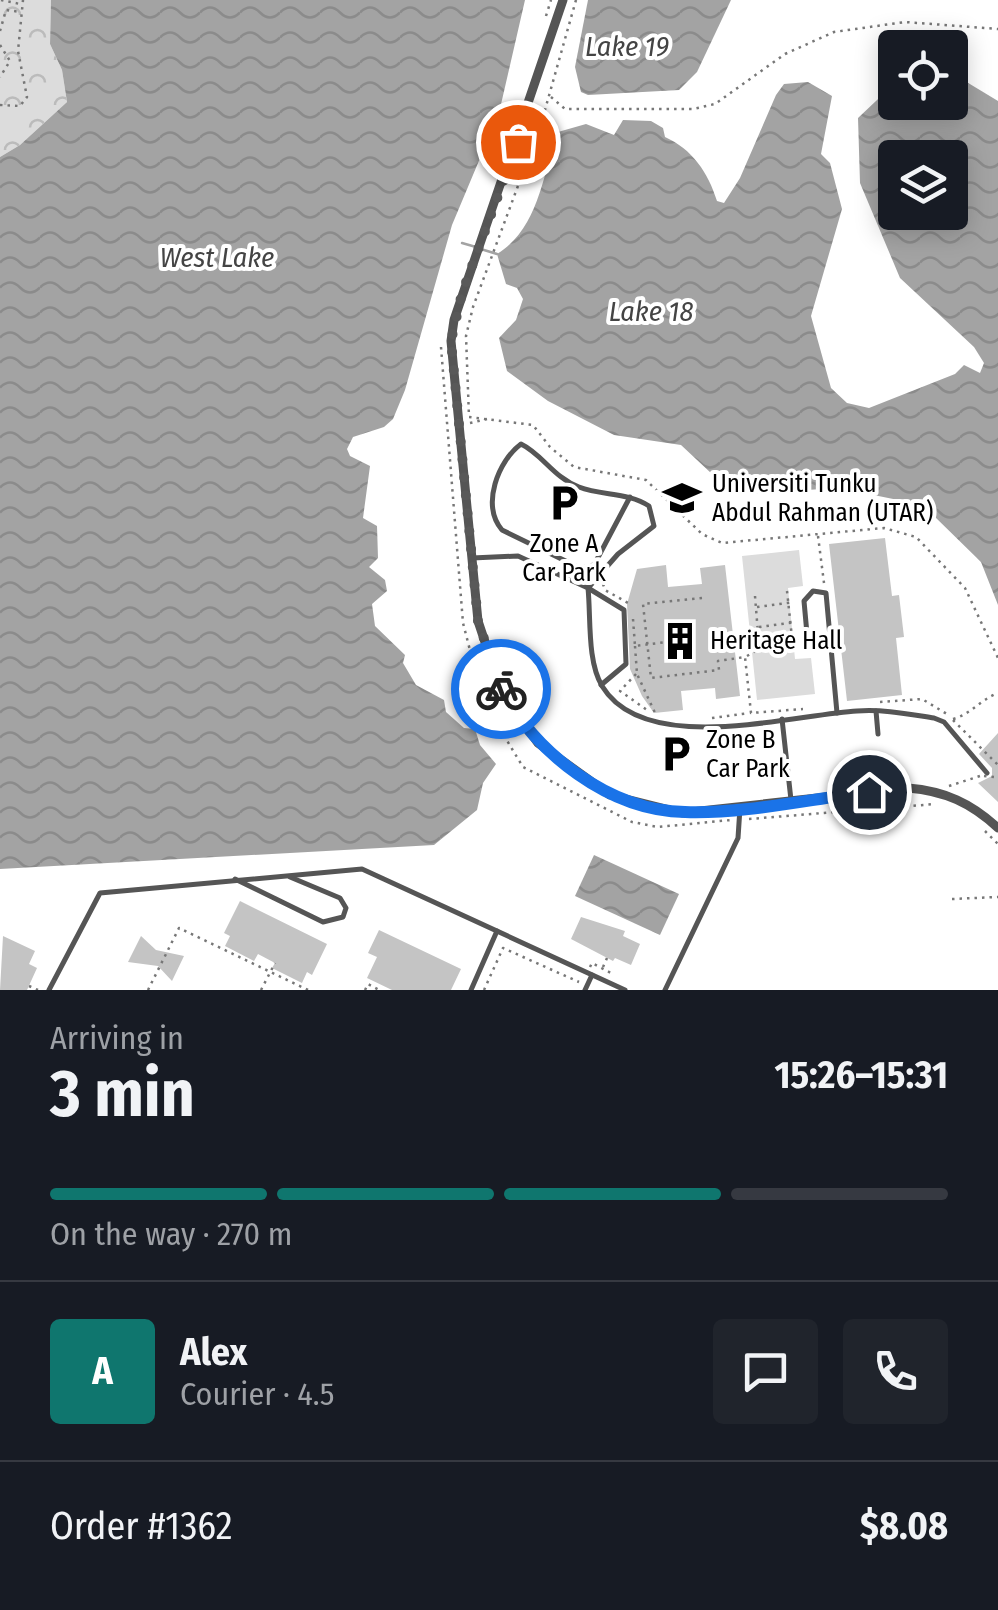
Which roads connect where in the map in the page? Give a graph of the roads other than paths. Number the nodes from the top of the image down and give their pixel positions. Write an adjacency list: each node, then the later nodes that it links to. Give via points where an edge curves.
1 (563, 0): 3 (street, via 451,341)
2 (630, 497): 2 (lane, via 578,487 521,444 492,489 502,530 580,568 594,565); 4 (lane, via 649,506 654,526)
3 (470, 559): 4 (lane, via 518,556); 13 (street, via 487,658 502,693 538,743 610,795 682,812)
4 (588, 588): 6 (lane); 6 (lane, via 624,610 626,664)
5 (832, 647): 5 (lane, via 811,639 804,601 813,591 826,593); 8 (lane)
6 (601, 685): 9 (lane, via 633,714 680,728)
7 (876, 710): 8 (lane); 10 (lane); 11 (lane, via 944,722)
8 (837, 713): 9 (lane)
9 (782, 719): 12 (lane)
10 (878, 734)
11 (985, 775)
12 (791, 801): 13 (street); 14 (street, via 936,790)
13 (740, 814): 23 (lane, via 738,838)
14 (998, 828)
15 (288, 876): 16 (lane); 16 (lane, via 340,898 343,916 323,922); 17 (lane, via 362,870)
16 (236, 880): 19 (lane, via 100,893)
17 (497, 931): 18 (lane); 20 (lane)
18 (590, 974): 21 (lane); 22 (lane)
19 (49, 990)
20 (471, 990)
21 (585, 990)
22 (625, 990)
23 (664, 990)

